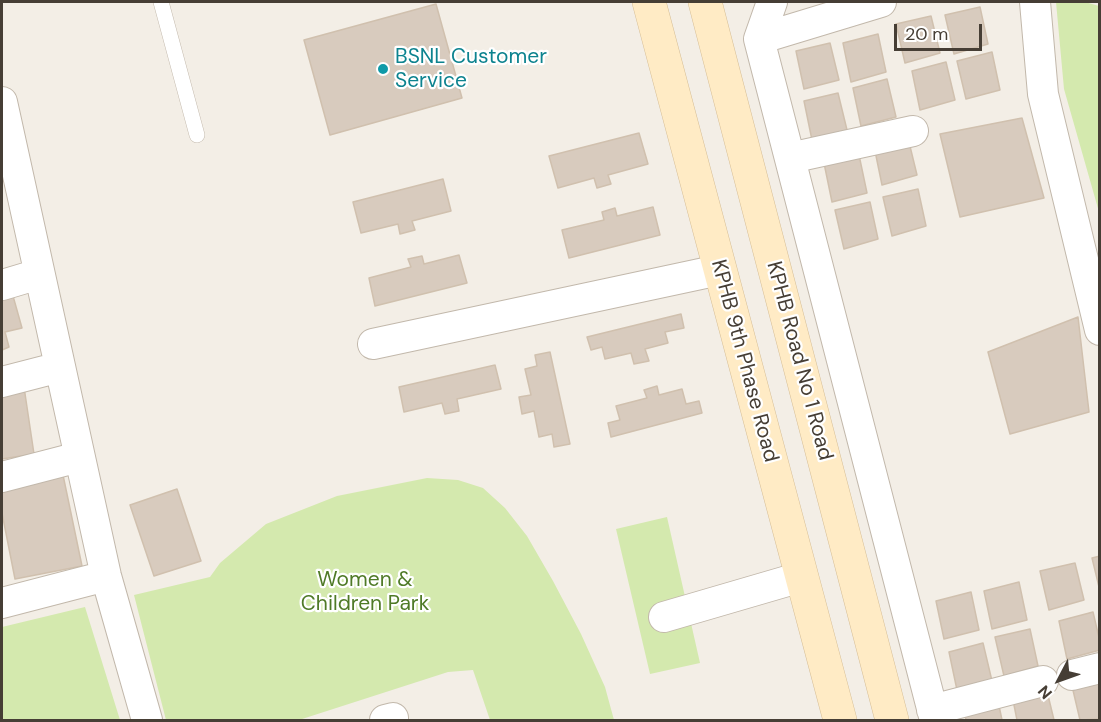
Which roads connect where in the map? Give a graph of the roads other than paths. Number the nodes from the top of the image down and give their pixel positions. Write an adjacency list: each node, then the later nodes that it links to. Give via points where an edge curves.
1 (161, 2): 10 (lane)
2 (649, 2): 12 (main road, KPHB 9th Phase Road)
3 (705, 2): 29 (main road, KPHB Road No 1 Road)
4 (772, 2): 7 (street)
5 (881, 2): 7 (street)
6 (1035, 2): 15 (street, via 1043,94)
7 (759, 39): 11 (street)
8 (2, 106): 13 (street)
9 (913, 131): 11 (street)
10 (197, 135)
11 (790, 158): 26 (street)
12 (719, 270): 16 (street); 22 (main road, KPHB 9th Phase Road)
13 (39, 274): 14 (street); 17 (street)
14 (2, 285)
15 (1100, 330)
16 (373, 344)
17 (60, 367): 18 (street); 19 (street)
18 (2, 382)
19 (80, 457): 20 (street); 21 (street)
20 (2, 477)
21 (106, 576): 23 (street); 27 (street)
22 (801, 576): 24 (street); 28 (main road, KPHB 9th Phase Road)
23 (2, 603)
24 (664, 617)
25 (1043, 681): 26 (street)
26 (933, 715)
27 (147, 720)
28 (840, 720)
29 (892, 720)

